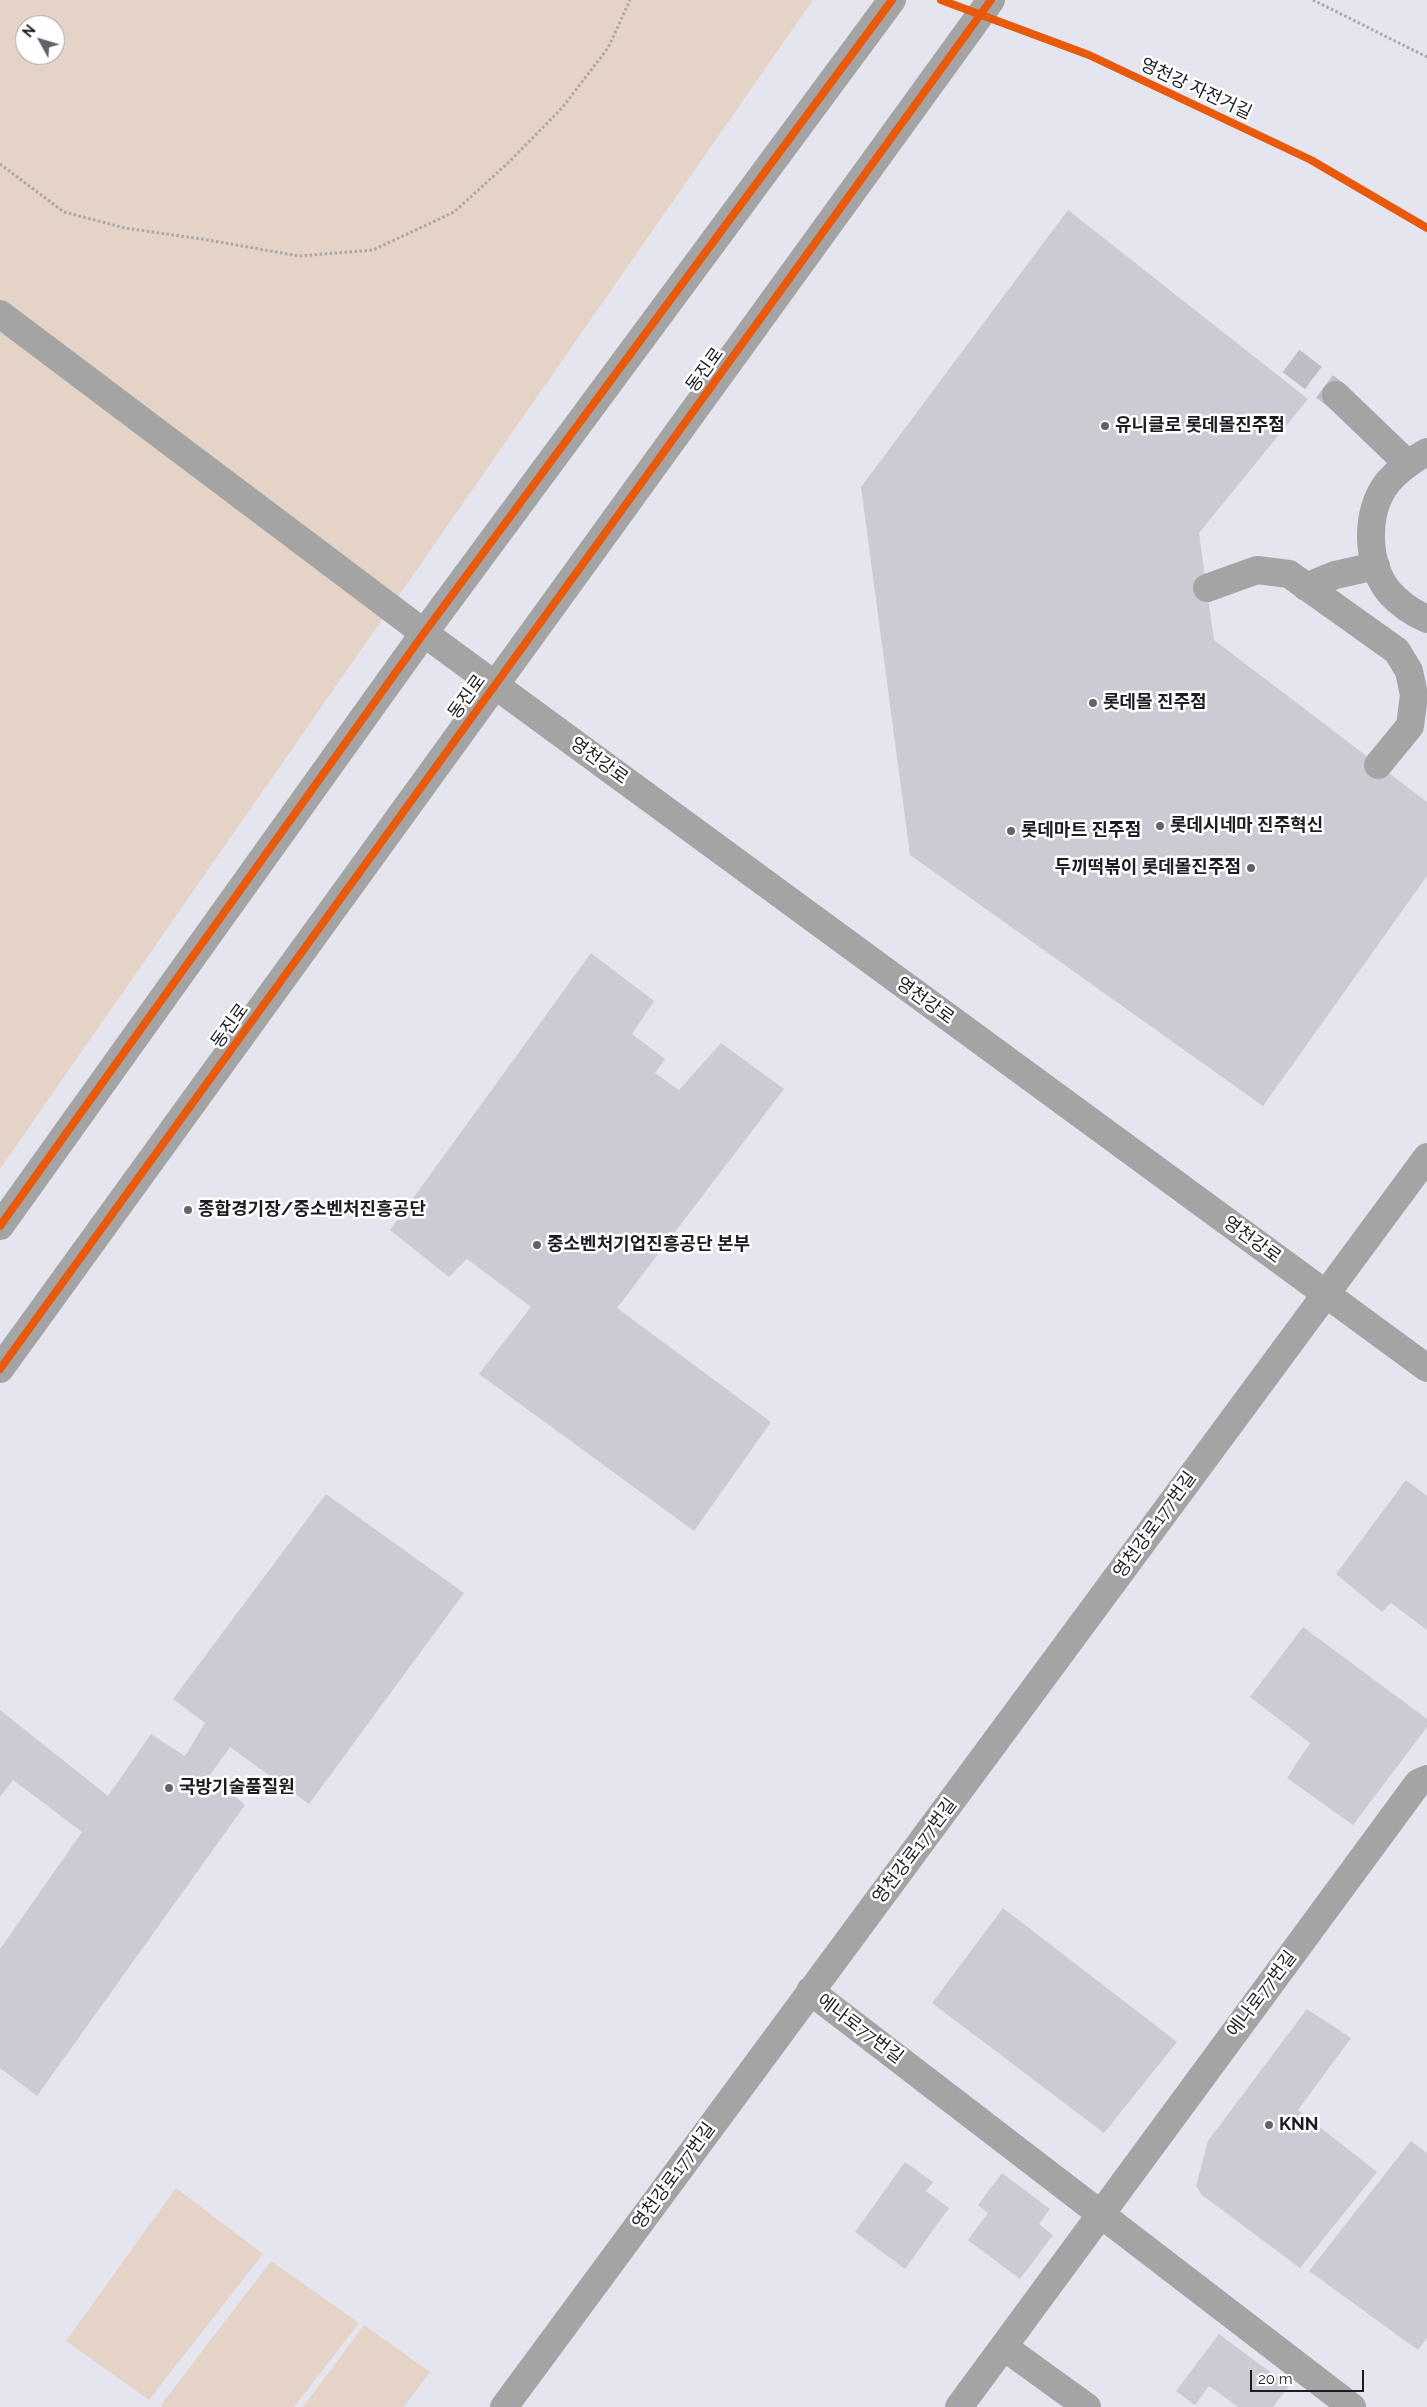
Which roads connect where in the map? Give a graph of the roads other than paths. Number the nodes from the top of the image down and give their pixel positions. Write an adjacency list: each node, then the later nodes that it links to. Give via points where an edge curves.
1 (991, 0): 11 (street, 동진로)
2 (885, 10): 10 (street)
3 (0, 314): 10 (street, 영천강로)
4 (1336, 395): 5 (street)
5 (1417, 458): 6 (street, via 1387,483 1375,509 1370,538)
6 (1376, 566): 7 (street, via 1335,575); 9 (street, via 1389,592 1410,612)
7 (1306, 586): 8 (street, via 1290,574 1257,570); 12 (street, via 1397,651 1409,671 1414,695 1410,726)
8 (1206, 588)
9 (1427, 620)
10 (424, 633): 11 (street, 영천강로); 14 (street)
11 (495, 685): 15 (street, 영천강로); 17 (street, 동진로)
12 (1378, 765)
13 (1427, 1157): 15 (street, 영천강로177번길)
14 (0, 1226)
15 (1326, 1294): 16 (street, 영천강로); 19 (street, 영천강로177번길)
16 (1427, 1368)
17 (0, 1369)
18 (1427, 1779): 20 (street, 에나로77번길, via 1418,1784)
19 (810, 1991): 20 (street, 에나로77번길); 22 (street, 영천강로177번길)
20 (1100, 2213): 21 (street, 에나로77번길); 25 (street, 에나로77번길)
21 (1004, 2347): 23 (street, 에나로77번길); 24 (street)
22 (504, 2407)
23 (959, 2407)
24 (1087, 2407)
25 (1352, 2407)

